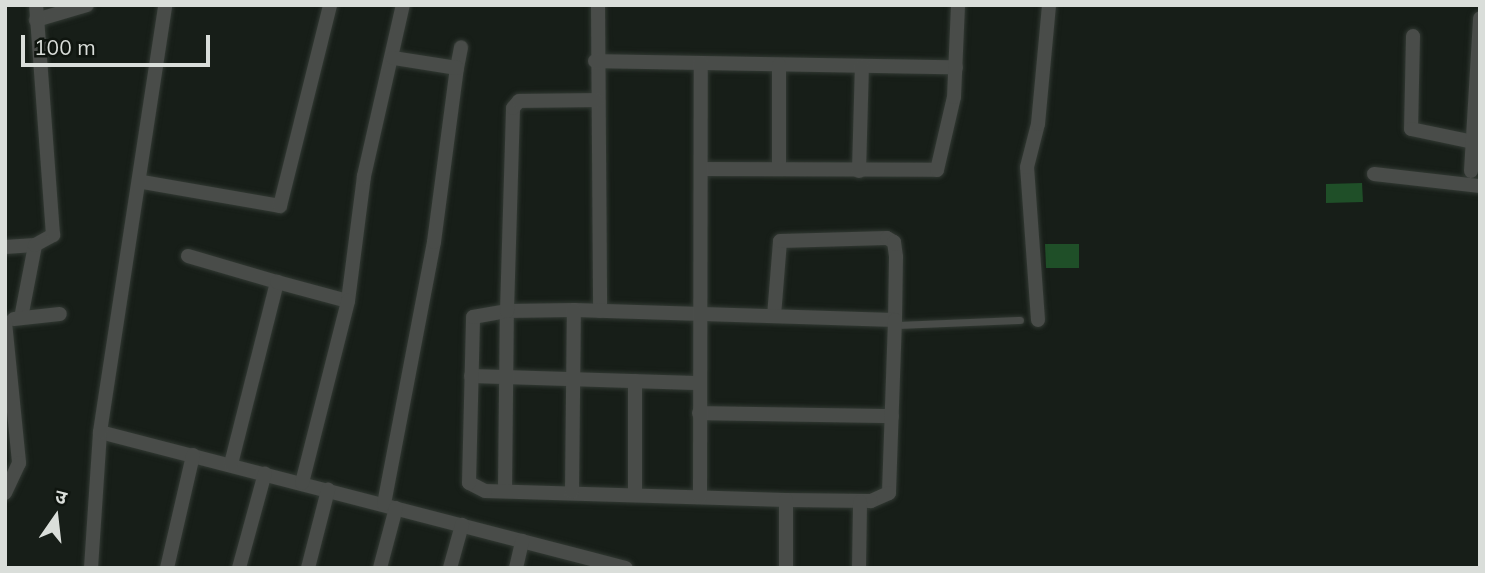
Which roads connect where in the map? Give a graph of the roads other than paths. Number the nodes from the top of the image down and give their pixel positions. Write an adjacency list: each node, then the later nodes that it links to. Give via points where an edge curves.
1 (88, 5): 8 (street)
2 (165, 5): 27 (street)
3 (330, 5): 27 (street, via 280,206)
4 (404, 5): 12 (street)
5 (598, 5): 13 (street)
6 (958, 5): 18 (street)
7 (1049, 5): 42 (street, via 1038,124 1027,167)
8 (36, 13): 29 (street, via 53,235 49,243)
9 (1480, 18): 14 (street)
10 (1413, 36): 21 (street, via 1411,129)
11 (461, 47): 19 (street)
12 (393, 58): 19 (street); 33 (street, via 364,176)
13 (595, 61): 15 (street); 20 (street)
14 (1478, 62): 21 (street)
15 (701, 63): 16 (street); 23 (street)
16 (779, 65): 17 (street); 22 (street)
17 (862, 66): 18 (street); 24 (street)
18 (956, 67): 24 (street, via 937,170)
19 (457, 68): 66 (street, via 434,242)
20 (596, 100): 35 (street, via 519,101 513,108); 36 (street)
21 (1475, 136): 25 (street)
22 (779, 168): 23 (street); 24 (street)
23 (701, 169): 37 (street)
24 (859, 171)
25 (1471, 171)
26 (1374, 174): 28 (street)
27 (143, 181): 53 (street)
28 (1480, 186)
29 (35, 245): 30 (street); 40 (street)
30 (5, 247)
31 (188, 256): 32 (street)
32 (276, 282): 33 (street); 55 (street)
33 (348, 301): 57 (street)
34 (575, 310): 35 (street); 36 (street); 47 (street)
35 (508, 311): 45 (street, via 473,317); 46 (street)
36 (600, 311): 37 (street)
37 (699, 313): 39 (street); 50 (street)
38 (61, 314): 40 (street)
39 (774, 316): 44 (street); 44 (street, via 780,241 887,238 894,242 896,257)
40 (21, 318): 43 (street)
41 (1020, 320): 44 (lane)
42 (1038, 320)
43 (5, 321): 49 (street)
44 (895, 322): 52 (street)
45 (471, 376): 46 (street); 59 (street, via 468,483)
46 (507, 377): 47 (street); 59 (street)
47 (573, 379): 48 (street); 60 (street)
48 (635, 381): 50 (street); 62 (street)
49 (8, 382): 61 (street, via 19,463)
50 (696, 383): 51 (street)
51 (699, 413): 52 (street); 63 (street)
52 (892, 416): 65 (street, via 889,493 884,499)
53 (100, 432): 54 (street); 70 (street)
54 (193, 455): 55 (street); 71 (street)
55 (231, 464): 56 (street)
56 (265, 473): 57 (street); 72 (street)
57 (303, 483): 58 (street)
58 (328, 490): 66 (street); 73 (street)
59 (505, 490): 60 (street)
60 (572, 492): 62 (street)
61 (5, 493)
62 (635, 495): 63 (street)
63 (700, 496): 64 (street)
64 (786, 500): 65 (street); 78 (street)
65 (860, 502): 79 (street)
66 (390, 506): 67 (street); 74 (street)
67 (461, 525): 68 (street); 75 (street)
68 (522, 541): 69 (street); 76 (street)
69 (593, 564): 77 (street)
70 (91, 568)
71 (167, 568)
72 (239, 568)
73 (308, 568)
74 (380, 568)
75 (450, 568)
76 (516, 568)
77 (626, 568)
78 (786, 568)
79 (859, 568)

